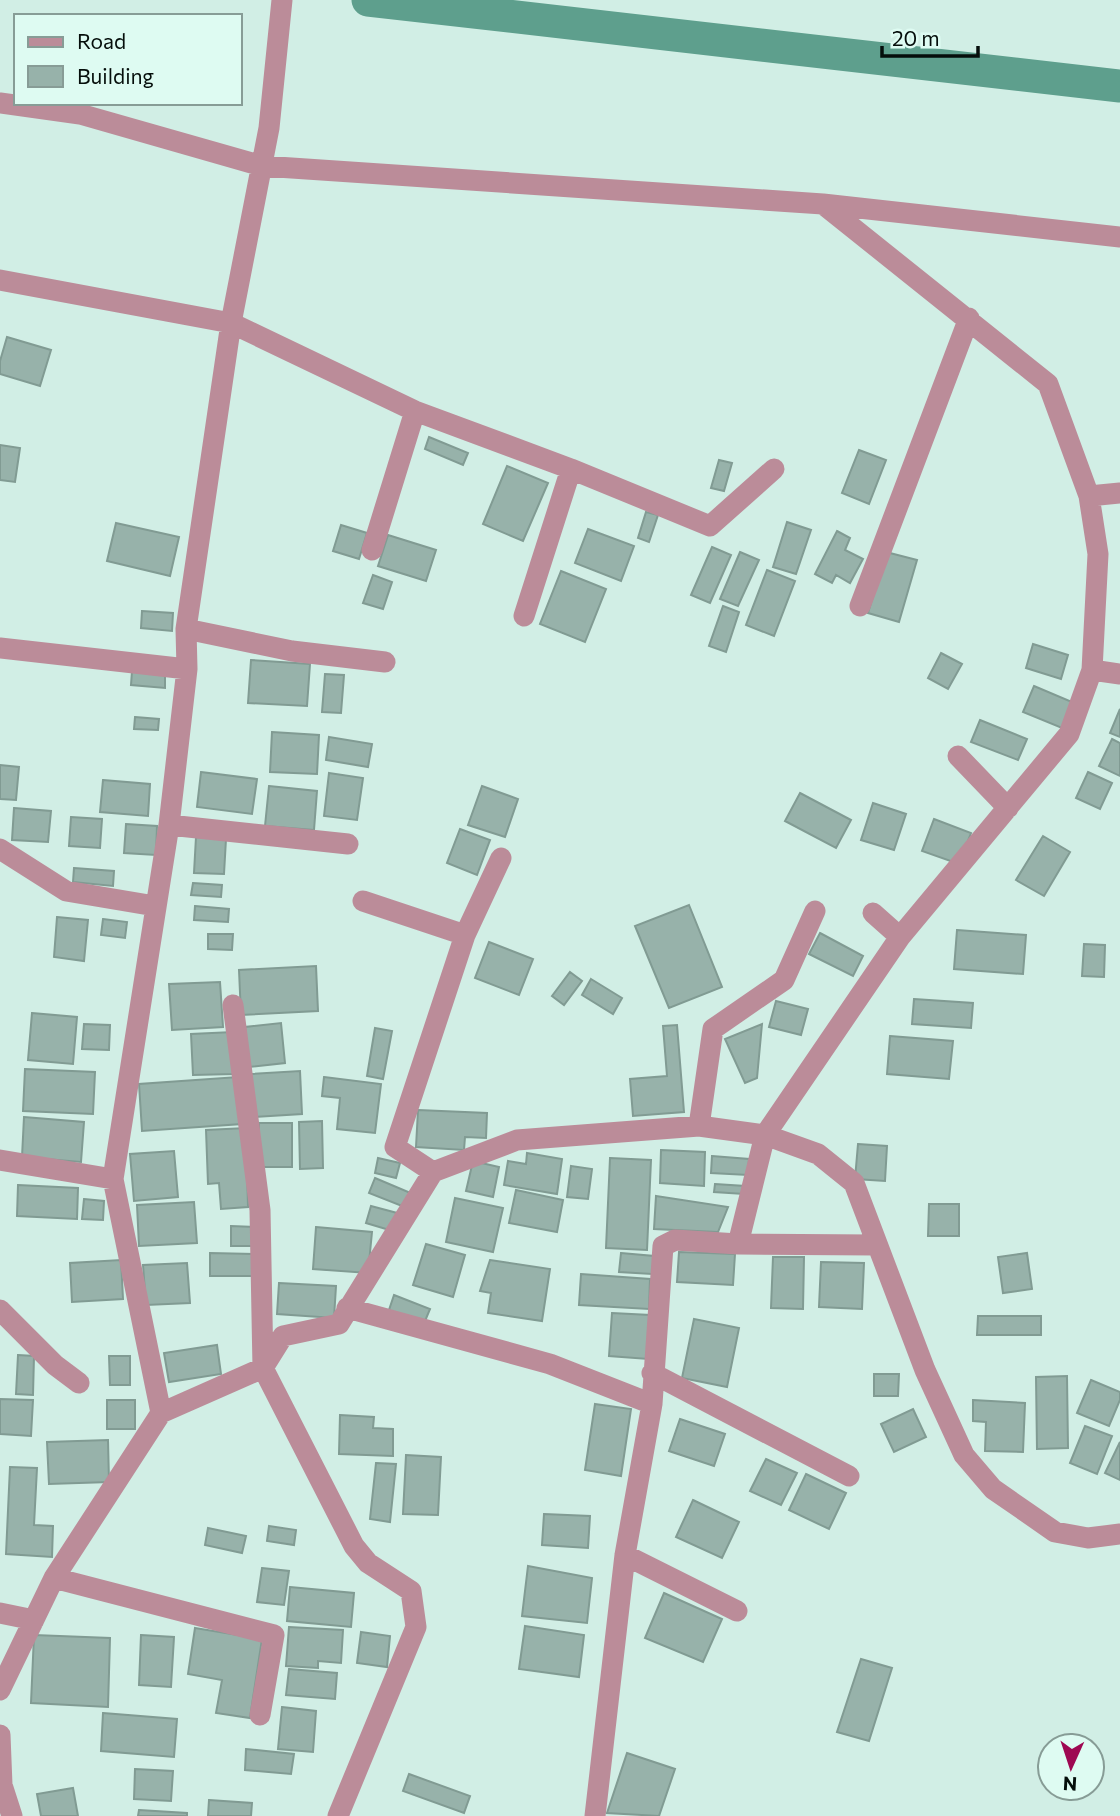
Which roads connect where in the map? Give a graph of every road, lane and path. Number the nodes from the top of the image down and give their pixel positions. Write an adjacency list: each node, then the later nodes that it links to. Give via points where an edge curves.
1 (282, 0): 3 (street)
2 (15, 105): 3 (street, via 80,114)
3 (262, 166): 4 (street); 8 (street)
4 (822, 204): 5 (street); 7 (street)
5 (1120, 237)
6 (0, 280): 8 (street)
7 (969, 318): 13 (street, via 1048,384); 15 (street)
8 (231, 323): 9 (street); 17 (street)
9 (415, 411): 10 (street); 14 (street)
10 (571, 469): 11 (street, via 710,526); 16 (street)
11 (774, 469)
12 (1120, 493): 13 (street)
13 (1089, 496): 21 (street, via 1098,554)
14 (372, 550)
15 (860, 606)
16 (524, 616)
17 (186, 629): 19 (street, via 292,651); 20 (street)
18 (0, 648): 20 (street)
19 (385, 662)
20 (187, 669): 25 (street)
21 (1093, 670): 22 (street); 24 (street, via 1069,734)
22 (1120, 674)
23 (958, 756): 24 (street)
24 (1007, 808): 34 (street)
25 (169, 825): 26 (street); 30 (street)
26 (348, 844)
27 (0, 849): 30 (street, via 66,891)
28 (501, 858): 33 (street)
29 (363, 901): 33 (street)
30 (155, 906): 40 (street)
31 (815, 911): 36 (street, via 784,980 713,1028)
32 (873, 913): 34 (street)
33 (465, 935): 39 (street, via 395,1147)
34 (900, 937): 37 (street)
35 (233, 1005): 45 (street, via 260,1210)
36 (699, 1126): 37 (street); 39 (street, via 517,1140)
37 (765, 1135): 41 (street); 42 (street, via 817,1154 853,1183)
38 (0, 1160): 40 (street)
39 (433, 1172): 43 (street)
40 (113, 1180): 49 (street)
41 (738, 1244): 42 (street); 46 (street, via 675,1240 663,1246)
42 (874, 1245): 51 (street, via 925,1370 971,1464 993,1489 1055,1532 1088,1538)
43 (347, 1308): 45 (street, via 339,1324 283,1336); 48 (street, via 550,1364)
44 (0, 1310): 47 (street)
45 (263, 1368): 49 (street); 62 (street, via 354,1546 368,1563 411,1591 416,1627)
46 (652, 1373): 48 (street); 50 (street)
47 (79, 1383)
48 (652, 1404): 52 (street)
49 (161, 1413): 53 (street)
50 (849, 1476)
51 (1119, 1532)
52 (625, 1555): 54 (street); 63 (street)
53 (54, 1578): 56 (street); 58 (street, via 274,1635)
54 (737, 1611)
55 (0, 1613): 56 (street)
56 (34, 1620): 57 (street)
57 (0, 1690)
58 (260, 1715)
59 (0, 1735): 60 (street)
60 (1, 1784): 61 (street)
61 (12, 1816)
62 (338, 1816)
63 (595, 1816)

